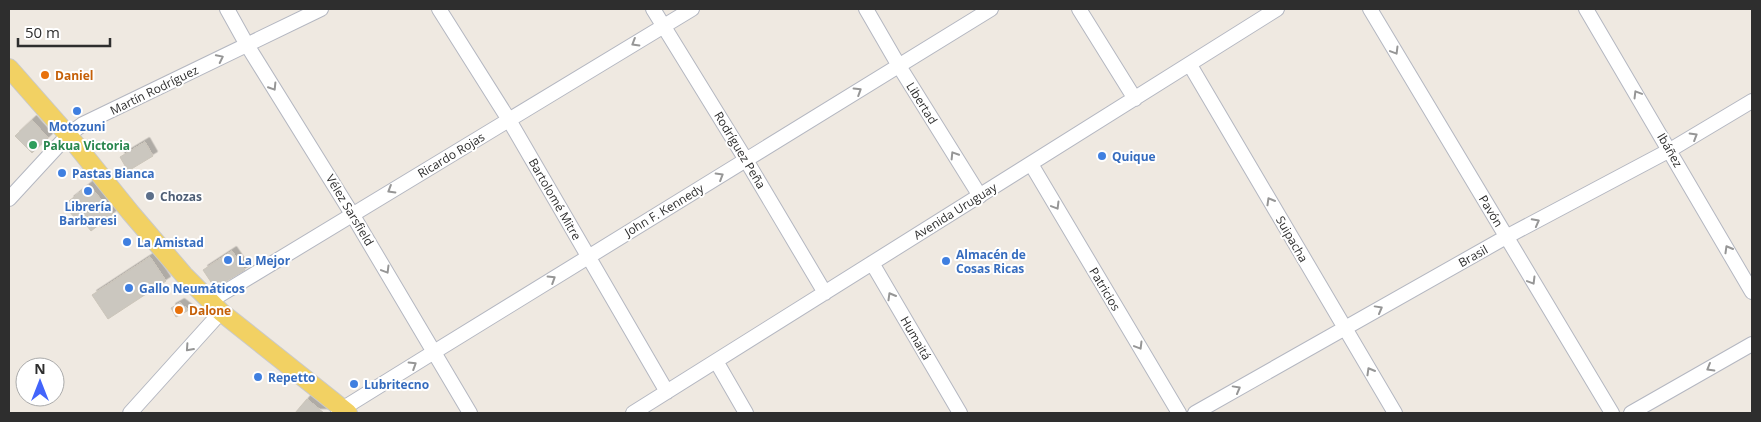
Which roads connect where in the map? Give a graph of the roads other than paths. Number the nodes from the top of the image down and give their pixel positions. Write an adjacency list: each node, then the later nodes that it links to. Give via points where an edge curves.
1 (227, 9): 13 (street, Vélez Sarsfield)
2 (321, 9): 13 (street, Martín Rodríguez)
3 (439, 9): 19 (street, Bartolomé Mitre)
4 (653, 9): 12 (street, Rodríguez Peña)
5 (692, 9): 12 (street, Ricardo Rojas)
6 (866, 9): 15 (street, Libertad)
7 (991, 9): 15 (street, John F. Kennedy)
8 (1079, 9): 17 (street)
9 (1277, 9): 14 (street, Avenida Uruguay)
10 (1370, 9): 27 (street, Pavón, one-way to 27)
11 (1586, 9): 21 (street, Ibáñez, one-way to 11)
12 (663, 26): 19 (street, Ricardo Rojas, one-way to 19); 22 (street, Rodríguez Peña)
13 (247, 45): 20 (street, Martín Rodríguez, one-way to 13, via 83,124); 26 (street, Vélez Sarsfield, one-way to 26)
14 (1190, 65): 17 (street, Avenida Uruguay); 33 (street, Suipacha, one-way to 14)
15 (899, 66): 22 (street, John F. Kennedy, one-way to 15); 24 (street, Libertad, one-way to 15)
16 (9, 68): 20 (main road)
17 (1135, 99): 23 (street, Avenida Uruguay)
18 (1752, 101): 21 (street, Brasil, one-way to 18)
19 (509, 120): 26 (street, Ricardo Rojas, one-way to 26); 28 (street, Bartolomé Mitre)
20 (68, 135): 25 (street, Martín Rodríguez); 32 (main road, via 184,275)
21 (1670, 150): 27 (street, Brasil, one-way to 21); 30 (street, Ibáñez, one-way to 21)
22 (746, 160): 28 (street, John F. Kennedy, one-way to 22); 31 (street, Rodríguez Peña)
23 (1031, 164): 24 (street, Avenida Uruguay); 44 (street, Patricios, one-way to 44)
24 (980, 196): 29 (street, Avenida Uruguay)
25 (9, 199)
26 (352, 214): 32 (street, Ricardo Rojas); 35 (street, Vélez Sarsfield, one-way to 35)
27 (1506, 237): 33 (street, Brasil, one-way to 27); 47 (street, Pavón, one-way to 47)
28 (588, 257): 35 (street, John F. Kennedy, one-way to 28); 37 (street, Bartolomé Mitre)
29 (872, 263): 31 (street, Avenida Uruguay); 43 (street, Humaitá, one-way to 29)
30 (1752, 292)
31 (825, 293): 36 (street, Avenida Uruguay)
32 (216, 306): 38 (main road); 39 (street, Ricardo Rojas, one-way to 39)
33 (1345, 328): 45 (street, Brasil, one-way to 33); 46 (street, Suipacha, one-way to 33)
34 (1752, 344): 48 (street, one-way to 48)
35 (434, 352): 38 (street, John F. Kennedy, one-way to 35); 40 (street, Vélez Sarsfield)
36 (716, 361): 37 (street, Avenida Uruguay); 42 (street)
37 (667, 392): 41 (street, Avenida Uruguay)
38 (343, 412)
39 (130, 413)
40 (470, 413)
41 (633, 413)
42 (746, 413)
43 (960, 413)
44 (1179, 413)
45 (1194, 413)
46 (1395, 413)
47 (1612, 413)
48 (1631, 413)

